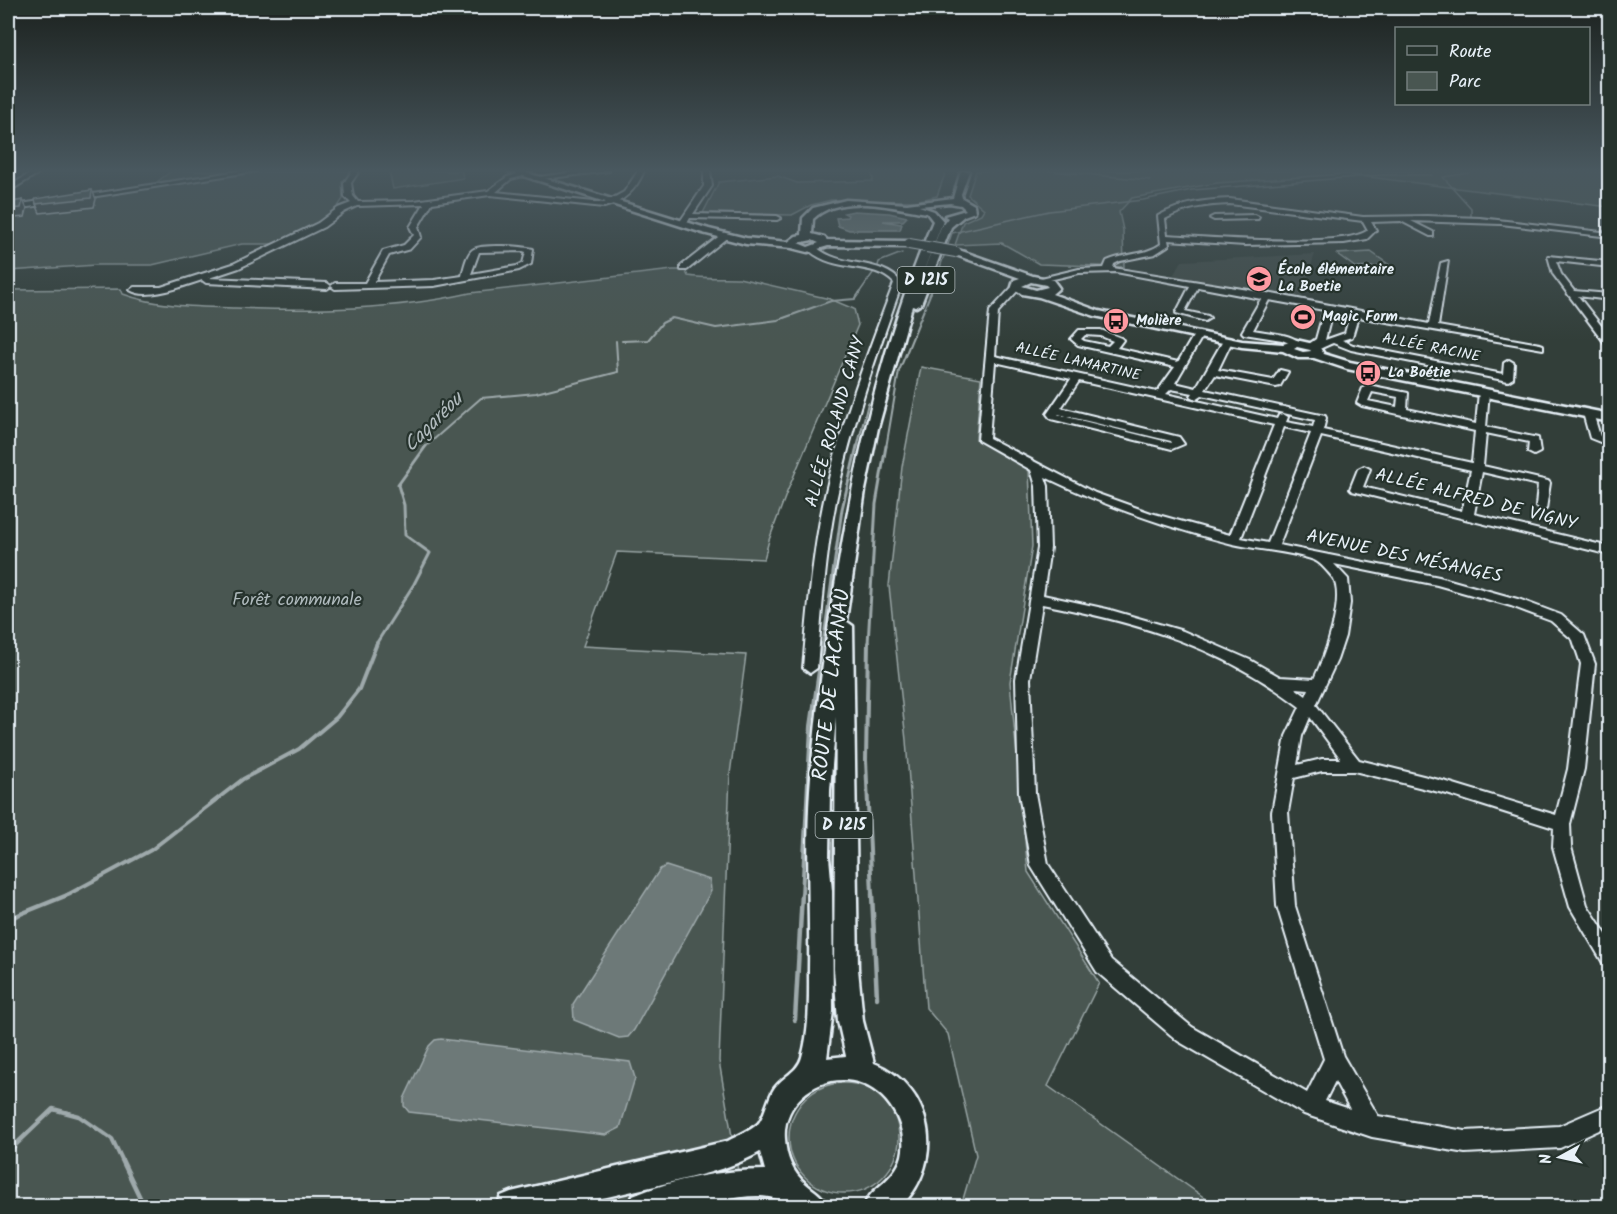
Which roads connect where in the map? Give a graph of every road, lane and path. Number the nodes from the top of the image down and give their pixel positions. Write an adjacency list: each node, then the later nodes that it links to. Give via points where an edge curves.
1 (315, 228): 24 (street, via 236,266)
2 (414, 228): 29 (street, via 418,235 411,244 386,253)
3 (704, 228): 13 (main road)
4 (807, 228): 14 (main road)
5 (935, 228): 48 (main road, ROUTE DE LACANAU / D 1215, via 918,268)
6 (946, 228): 48 (main road, ROUTE DE LACANAU / D 1215)
7 (1163, 228): 15 (street)
8 (1371, 228): 15 (street, via 1364,237 1344,241 1245,243)
9 (1418, 228): 11 (street)
10 (1537, 228): 12 (street)
11 (1430, 234)
12 (1610, 235)
13 (725, 236): 17 (main road); 21 (street)
14 (807, 237): 16 (main road); 17 (main road, via 795,240)
15 (1165, 237): 22 (street, via 1160,250 1118,258)
16 (825, 243): 18 (main road); 23 (main road, bridge, via 909,244 956,252)
17 (793, 245): 18 (main road)
18 (813, 249): 85 (street, ALLÉE ROLAND CANY, via 826,260 889,274 898,284 875,345 836,475 824,532)
19 (1445, 263): 41 (street)
20 (1610, 265): 33 (street, via 1551,258)
21 (684, 268)
22 (1108, 269): 26 (street); 28 (street)
23 (1007, 270): 26 (main road); 27 (main road)
24 (201, 278): 29 (street); 30 (street, via 162,290)
25 (465, 278): 25 (street, via 525,266 530,251 477,250); 29 (street)
26 (1036, 279): 27 (main road); 31 (main road, via 1052,284)
27 (1018, 284): 32 (main road); 36 (street)
28 (1195, 284): 34 (street); 40 (street, via 1180,313)
29 (368, 285)
30 (134, 290)
31 (1053, 290): 32 (main road); 37 (main road)
32 (1035, 293): 36 (street); 37 (main road)
33 (1571, 293): 35 (street); 44 (street)
34 (1267, 296): 38 (street); 46 (street, via 1247,332 1284,338)
35 (1610, 297)
36 (1003, 299): 51 (street, via 994,311)
37 (1070, 304): 42 (main road)
38 (1329, 308): 39 (street); 50 (street)
39 (1355, 313): 41 (street); 45 (street, via 1348,335)
40 (1204, 318)
41 (1432, 327): 47 (street)
42 (1198, 335): 43 (main road); 53 (street)
43 (1227, 340): 46 (main road); 54 (street)
44 (1608, 340)
45 (1335, 341): 50 (street); 52 (street, ALLÉE RACINE, via 1508,378)
46 (1292, 346): 50 (main road, via 1297,355)
47 (1540, 347)
48 (895, 348): 82 (main road, ROUTE DE LACANAU / D 1215, via 869,438)
49 (1112, 349): 53 (street)
50 (1314, 350): 59 (main road, via 1347,365)
51 (989, 358): 56 (street, ALLÉE LAMARTINE); 73 (street, AVENUE DES MÉSANGES, via 983,440)
52 (1509, 363)
53 (1180, 364): 57 (street)
54 (1212, 372): 55 (street, via 1276,384); 58 (street)
55 (1283, 372)
56 (1077, 377): 60 (street, ALLÉE LAMARTINE); 62 (street)
57 (1169, 385): 58 (street); 60 (street)
58 (1200, 391): 61 (street); 63 (street)
59 (1484, 392): 65 (main road); 68 (street)
60 (1160, 396): 61 (street, ALLÉE LAMARTINE)
61 (1191, 403): 67 (street, ALLÉE LAMARTINE)
62 (1055, 410): 62 (street, via 1055,417 1172,446 1179,444 1175,439)
63 (1286, 410): 67 (street); 69 (street, via 1321,418)
64 (1401, 411): 68 (street)
65 (1588, 413): 66 (main road); 70 (street, via 1595,438)
66 (1610, 418)
67 (1280, 423): 69 (street, ALLÉE LAMARTINE); 77 (street)
68 (1481, 429): 71 (street, via 1534,440); 72 (street)
69 (1317, 431): 72 (street, ALLÉE LAMARTINE); 78 (street)
70 (1610, 443)
71 (1534, 452)
72 (1477, 467): 75 (street, ALLÉE LAMARTINE, via 1544,483); 76 (street)
73 (1036, 468): 77 (street, AVENUE DES MÉSANGES, via 1147,516); 84 (street, via 1042,486 1044,548)
74 (1364, 469): 76 (street, ALLÉE ALFRED DE VIGNY, via 1356,489)
75 (1542, 506)
76 (1467, 517): 79 (street, ALLÉE ALFRED DE VIGNY)
77 (1234, 540): 78 (street, AVENUE DES MÉSANGES)
78 (1272, 548): 80 (street, AVENUE DES MÉSANGES)
79 (1610, 551)
80 (1321, 558): 81 (street, AVENUE DES MÉSANGES); 83 (street)
81 (1368, 567): 83 (street); 91 (street, AVENUE DES MÉSANGES, via 1439,581 1516,603 1556,618 1579,638 1588,664 1576,769)
82 (845, 577): 94 (main road, ROUTE DE LACANAU / D 1215, via 846,969 849,1022); 95 (main road, ROUTE DE LACANAU / D 1215, via 829,684 820,790 821,1011 814,1063)
83 (1341, 579): 87 (street, via 1343,603 1338,636)
84 (1035, 598): 86 (street, via 1088,608 1174,633 1225,652); 96 (street, via 1023,679 1027,793 1040,866 1104,966 1185,1034)
85 (810, 668)
86 (1277, 682): 87 (street); 88 (street)
87 (1318, 684): 88 (street)
88 (1308, 705): 89 (street); 90 (street, via 1294,736)
89 (1354, 765): 90 (street, via 1322,765); 91 (street, via 1447,788)
90 (1289, 773): 93 (street, via 1280,812 1286,906)
91 (1562, 824): 92 (street, AVENUE DES MÉSANGES, via 1562,847 1579,907)
92 (1610, 957)
93 (1334, 1060): 96 (street); 98 (street)
94 (864, 1071): 95 (main road, via 833,1068); 104 (main road, via 894,1089 913,1121 916,1139 915,1158 908,1176)
95 (804, 1078): 99 (main road, via 782,1100)
96 (1311, 1107): 98 (street)
97 (1610, 1114): 98 (street, via 1560,1137 1465,1142)
98 (1372, 1126)
99 (771, 1131): 100 (main road, via 774,1159); 101 (main road, via 716,1158)
100 (786, 1185): 102 (main road, via 735,1184); 103 (main road)
101 (512, 1206)
102 (643, 1206)
103 (813, 1206)
104 (881, 1206)

